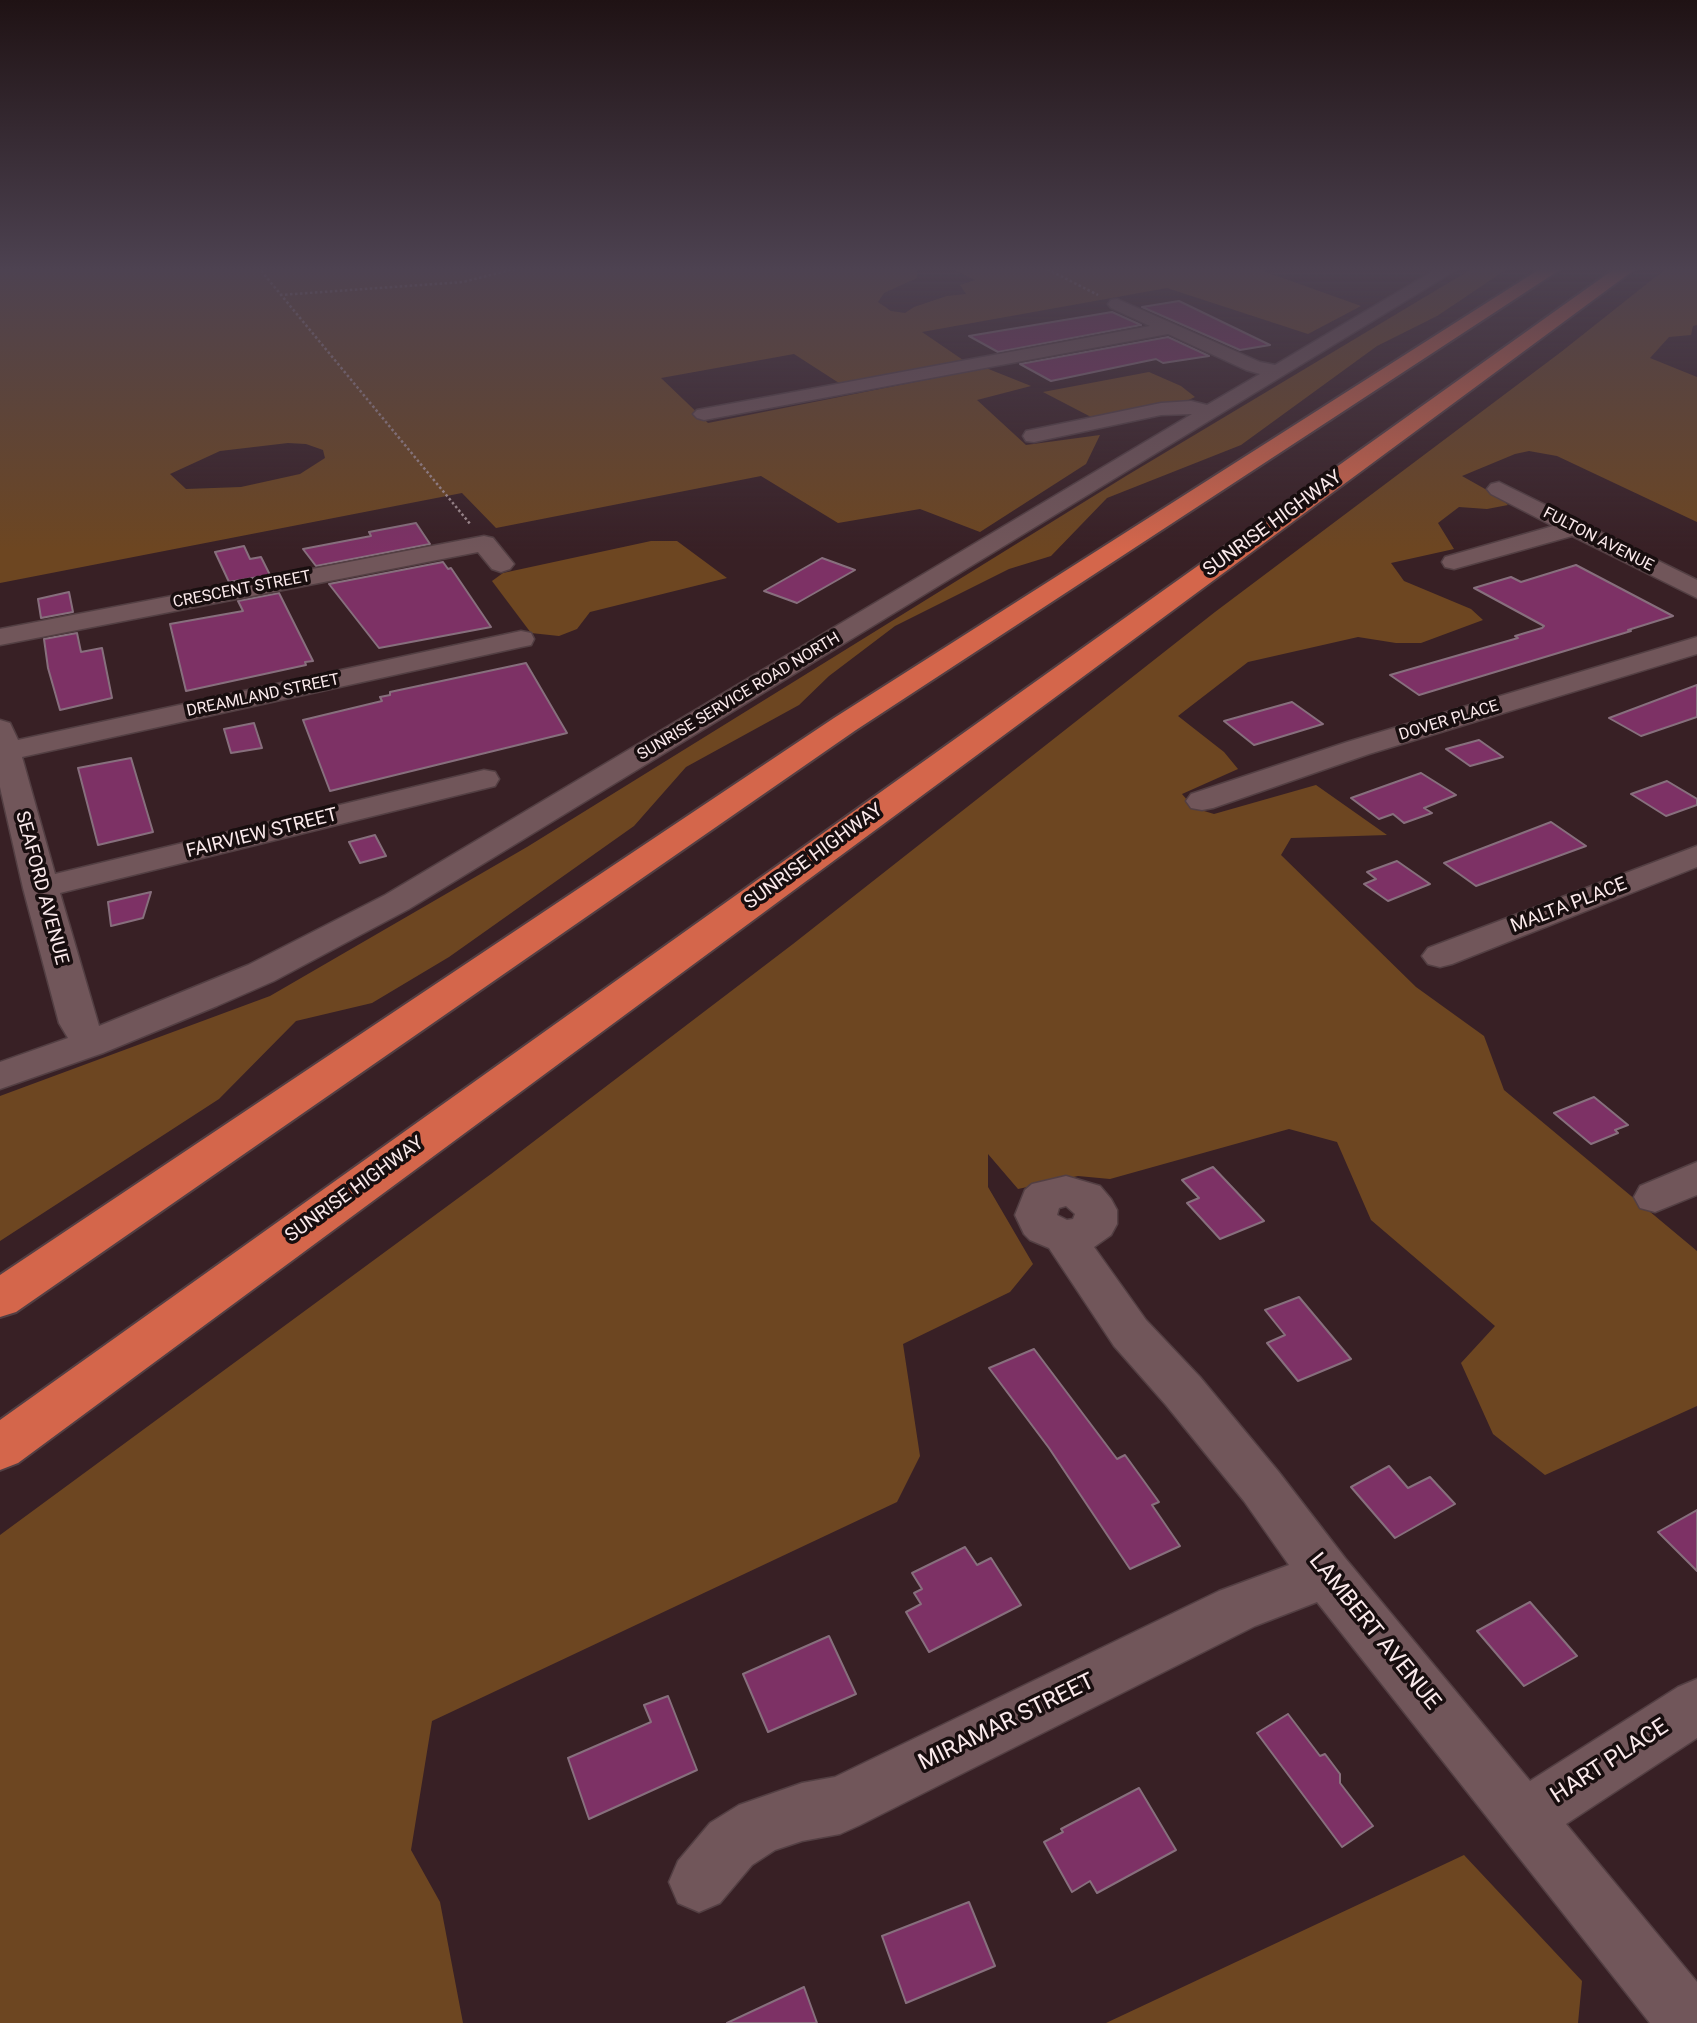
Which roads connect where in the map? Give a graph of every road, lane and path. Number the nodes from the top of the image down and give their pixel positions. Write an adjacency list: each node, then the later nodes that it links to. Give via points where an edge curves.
1 (335, 361): 13 (path)
2 (990, 361): 9 (street)
3 (1243, 361): 7 (street)
4 (1296, 361): 7 (street, SUNRISE SERVICE ROAD NORTH)
5 (1408, 361): 31 (highway, via 845,724)
6 (1499, 361): 32 (highway, SUNRISE HIGHWAY)
7 (1278, 372): 8 (street, SUNRISE SERVICE ROAD NORTH)
8 (1210, 413): 10 (street, via 1178,407); 26 (street, SUNRISE SERVICE ROAD NORTH, via 397,902 261,973)
9 (704, 414)
10 (1034, 436)
11 (1499, 489): 12 (street, FULTON AVENUE)
12 (1573, 528): 14 (street); 16 (street, FULTON AVENUE)
13 (484, 542): 15 (street); 17 (street, CRESCENT STREET)
14 (1454, 562)
15 (501, 564)
16 (1697, 590)
17 (0, 637)
18 (521, 639): 20 (street, DREAMLAND STREET)
19 (1697, 645): 22 (street, DOVER PLACE, via 1358,748)
20 (2, 741): 24 (street, SEAFORD AVENUE)
21 (484, 779): 24 (street, FAIRVIEW STREET)
22 (1202, 802)
23 (1697, 856): 25 (street, MALTA PLACE)
24 (40, 888): 26 (street, SEAFORD AVENUE, via 78,1023)
25 (1440, 956)
26 (90, 1044): 27 (street, SUNRISE SERVICE ROAD NORTH)
27 (0, 1076)
28 (1697, 1177): 29 (street)
29 (1655, 1197)
30 (1065, 1237): 33 (street, LAMBERT AVENUE, via 1129,1333 1261,1486)
31 (0, 1299)
32 (0, 1448)
33 (1326, 1575): 35 (street, LAMBERT AVENUE); 36 (street, MIRAMAR STREET, via 1238,1608 840,1805 760,1826 731,1844)
34 (1697, 1706): 35 (street, HART PLACE)
35 (1524, 1818): 37 (street, LAMBERT AVENUE)
36 (699, 1882)
37 (1690, 2023)

